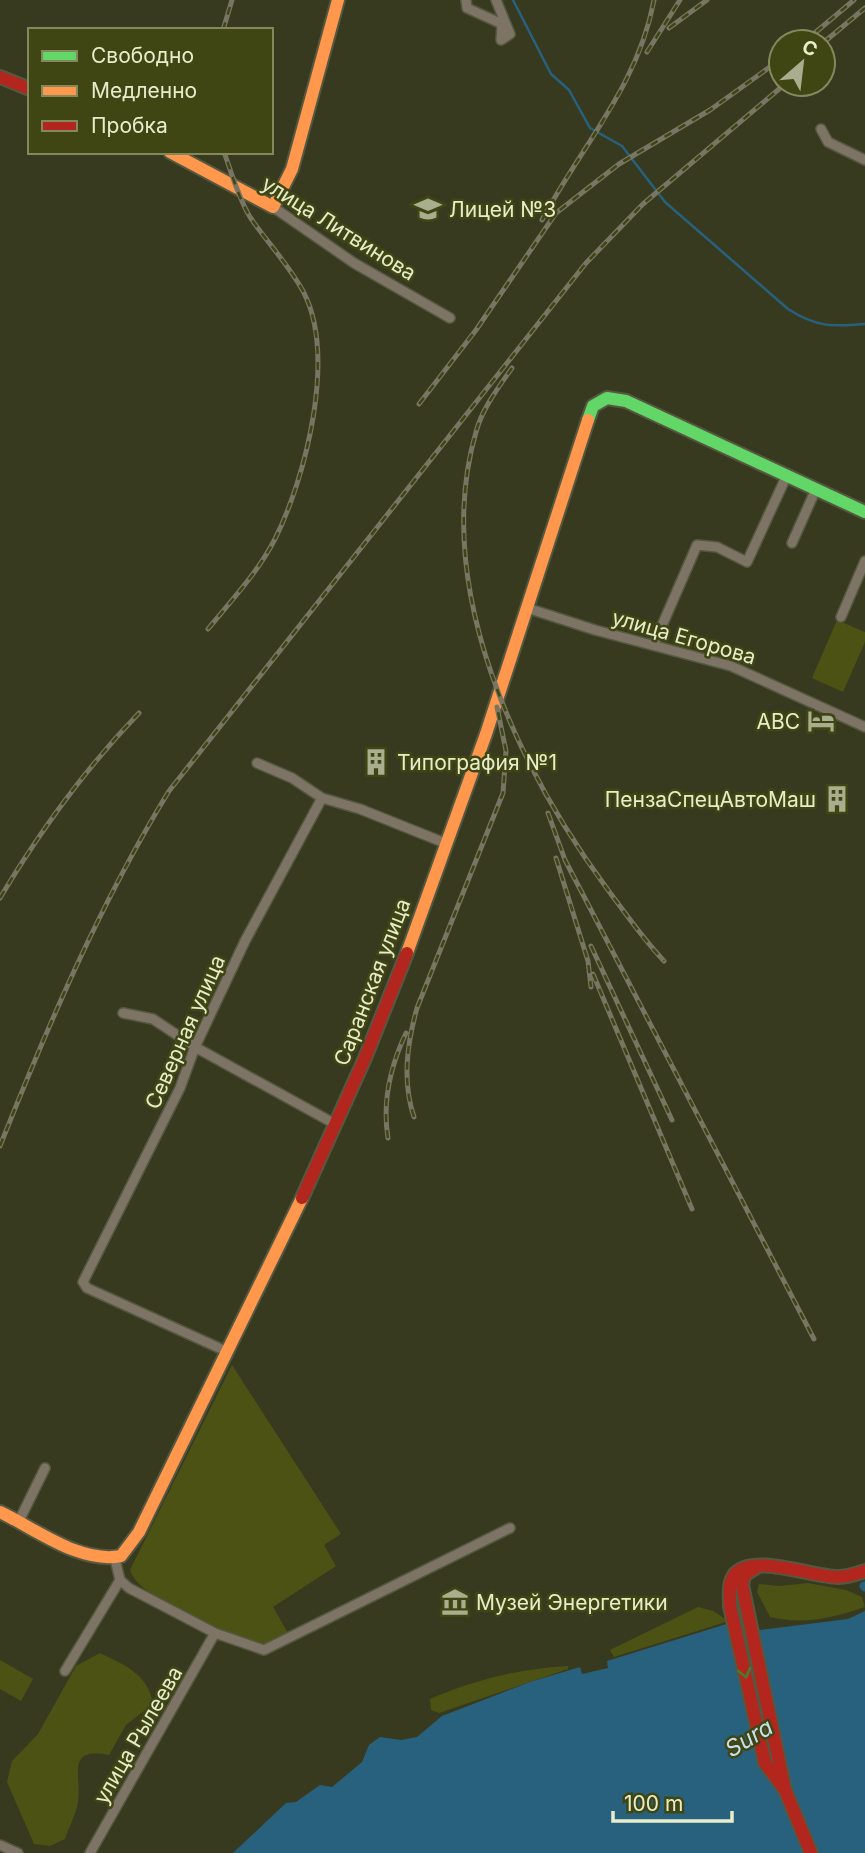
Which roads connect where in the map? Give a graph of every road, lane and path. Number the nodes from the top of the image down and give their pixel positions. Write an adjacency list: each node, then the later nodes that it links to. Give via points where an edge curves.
1 (338, 0): 9 (main road, via 292,169)
2 (466, 0): 3 (street, via 467,8 502,24 501,40 510,34)
3 (496, 0)
4 (0, 77): 5 (main road)
5 (28, 88)
6 (821, 129): 8 (street, via 828,142)
7 (174, 154): 9 (main road, улица Литвинова)
8 (865, 160)
9 (273, 207): 10 (street, улица Литвинова, via 354,262)
10 (450, 318)
11 (787, 475): 12 (main road); 16 (main road, Саранская улица, via 626,401 607,398 593,406); 18 (street, via 747,562 717,547 697,545)
12 (816, 489): 13 (main road); 14 (street)
13 (865, 512)
14 (792, 543)
15 (865, 561): 17 (street)
16 (527, 608): 18 (street, улица Егорова); 22 (main road, Саранская улица)
17 (841, 617)
18 (654, 644): 19 (street, улица Егорова, via 731,666)
19 (865, 727)
20 (257, 763): 21 (street)
21 (322, 798): 22 (street, via 360,808); 24 (street, Северная улица, via 245,941)
22 (445, 844): 25 (main road, Саранская улица, via 385,1007)
23 (124, 1013): 24 (street, via 153,1019)
24 (195, 1047): 25 (street); 26 (street, Северная улица, via 180,1088 83,1282)
25 (335, 1124): 26 (main road, Саранская улица)
26 (228, 1352): 31 (main road, Саранская улица, via 139,1532)
27 (45, 1468): 29 (street)
28 (0, 1512): 29 (main road)
29 (19, 1521): 31 (main road, via 78,1550)
30 (510, 1528): 35 (street, via 271,1649 251,1647)
31 (116, 1559): 34 (street)
32 (761, 1566): 33 (main road, via 838,1577); 37 (main road, via 742,1579); 37 (main road, one-way to 37, via 746,1566 733,1574 727,1585 765,1763)
33 (865, 1571)
34 (120, 1580): 35 (street); 36 (street)
35 (215, 1633): 40 (street, улица Рылеева)
36 (65, 1671)
37 (785, 1790): 41 (main road)
38 (0, 1845): 39 (street)
39 (18, 1853)
40 (90, 1853)
41 (811, 1853)

